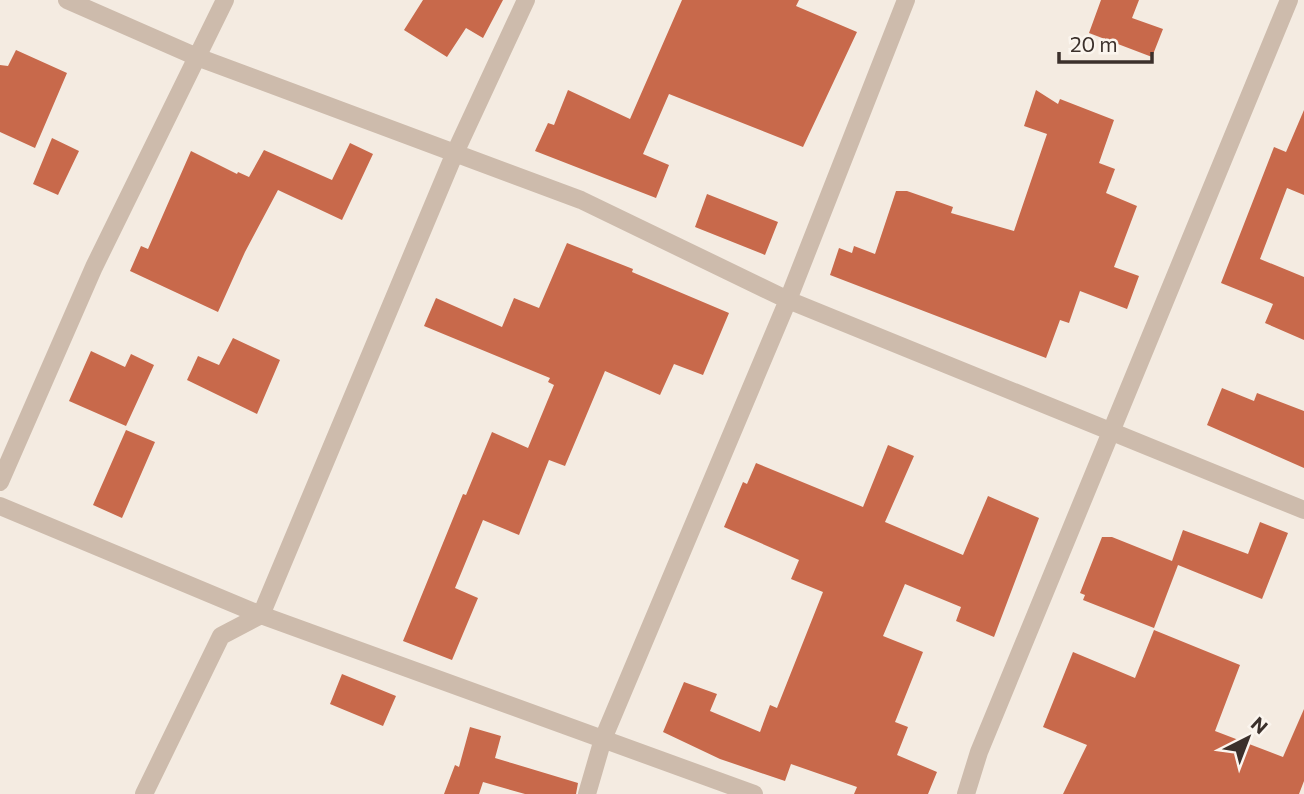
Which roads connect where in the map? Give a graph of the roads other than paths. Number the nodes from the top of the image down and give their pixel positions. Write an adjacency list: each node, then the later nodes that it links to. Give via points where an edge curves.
1 (67, 0): 6 (street)
2 (225, 0): 6 (street)
3 (526, 0): 7 (street)
4 (906, 0): 8 (street)
5 (1289, 0): 9 (street)
6 (197, 57): 7 (street); 10 (street, via 94,267)
7 (454, 155): 8 (street, via 581,200); 13 (street)
8 (788, 300): 9 (street); 14 (street)
9 (1111, 430): 12 (street); 18 (street)
10 (0, 482)
11 (0, 506): 13 (street)
12 (1304, 510)
13 (261, 615): 14 (street); 15 (street, via 221,636)
14 (603, 739): 16 (street); 17 (street)
15 (144, 794)
16 (587, 794)
17 (754, 794)
18 (966, 794)

